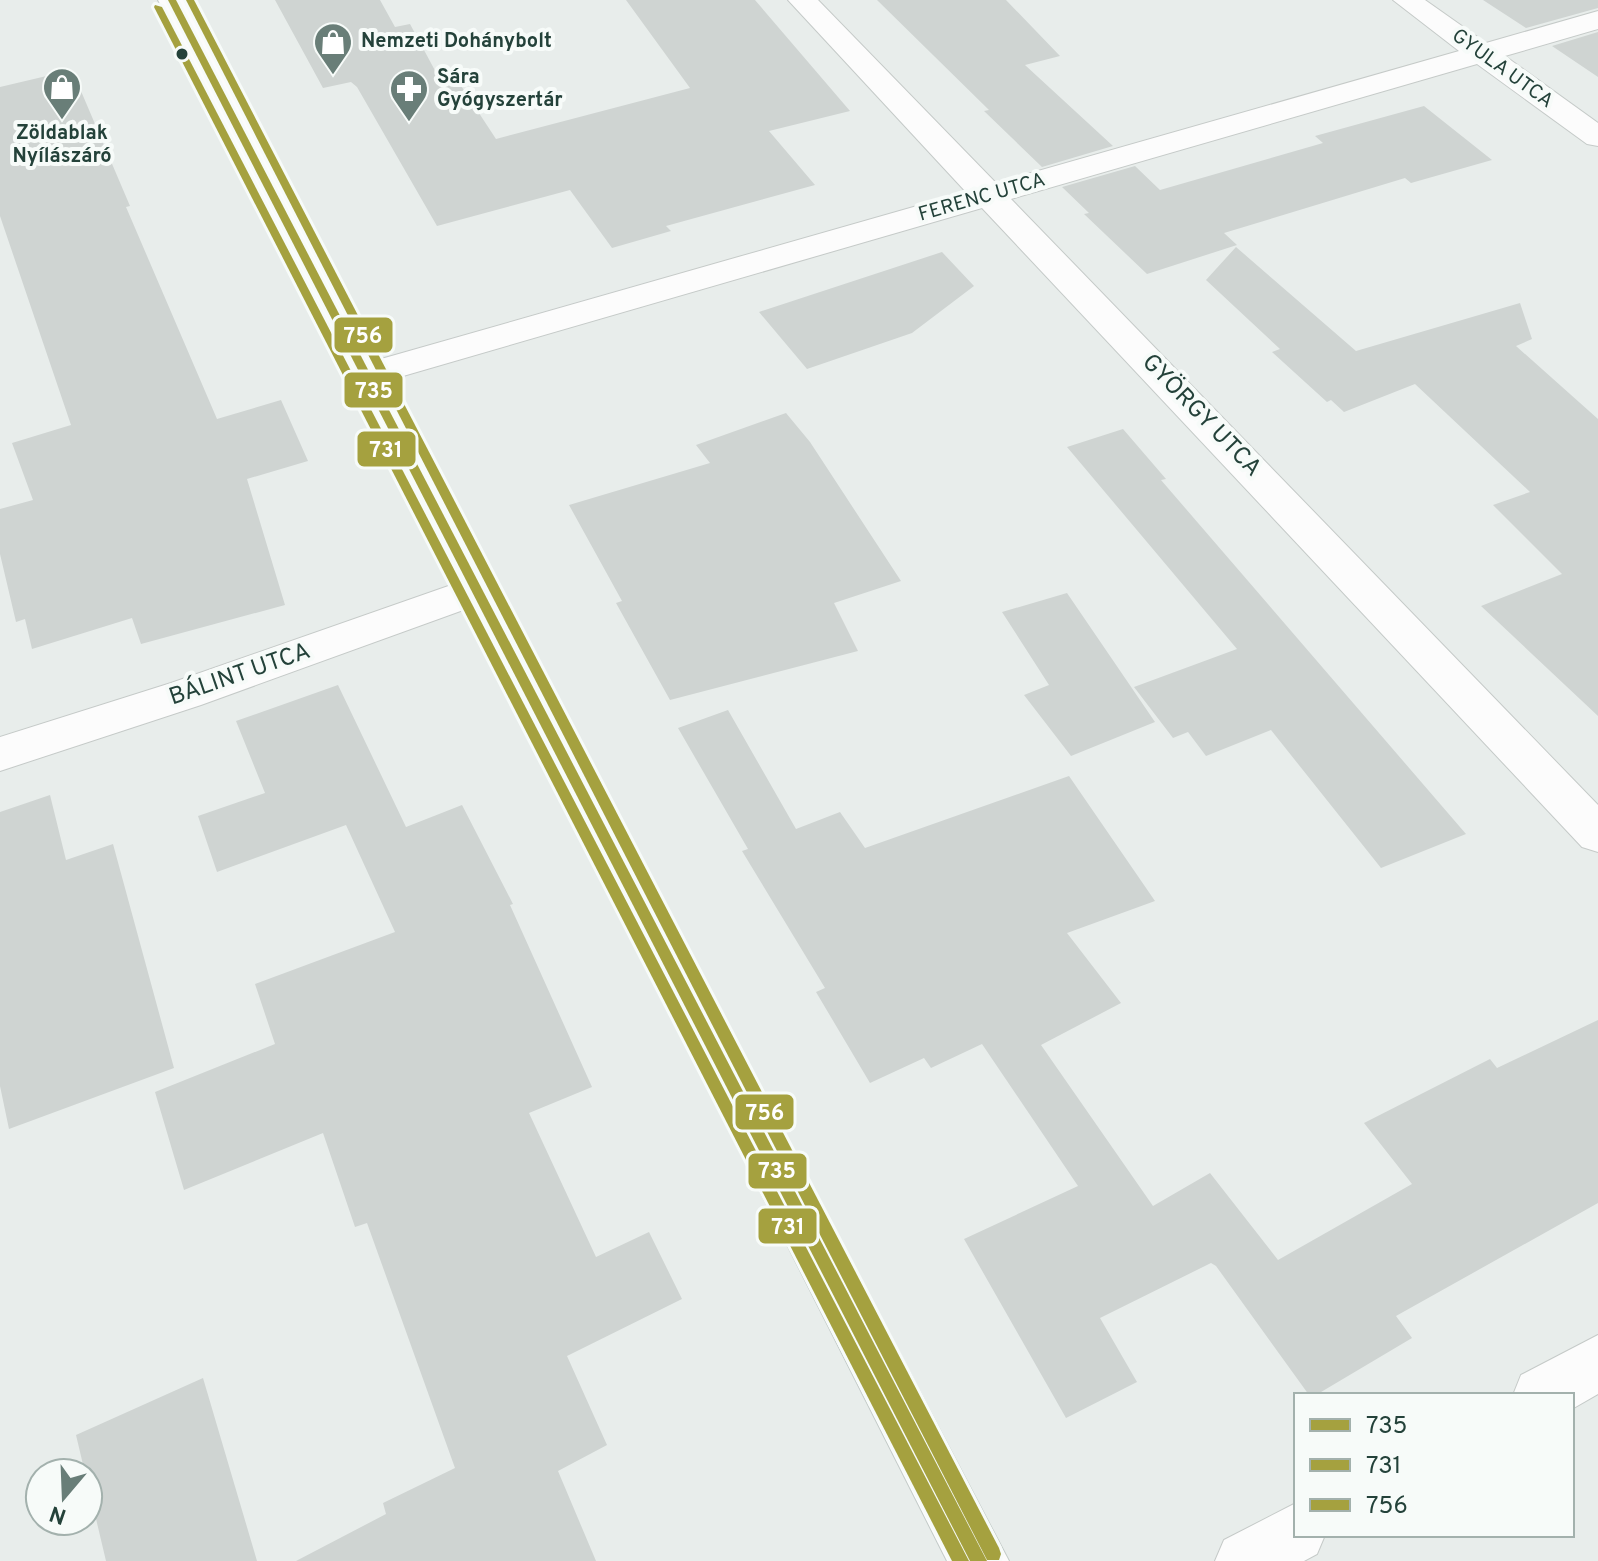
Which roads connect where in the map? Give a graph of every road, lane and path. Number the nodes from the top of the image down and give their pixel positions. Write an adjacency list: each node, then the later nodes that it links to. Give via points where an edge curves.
1 (172, 0): 8 (street)
2 (802, 0): 7 (street, GYÖRGY UTCA)
3 (1407, 0): 5 (street, GYULA UTCA)
4 (1598, 20): 5 (street, FERENC UTCA)
5 (1482, 54): 6 (street, GYULA UTCA); 7 (street, FERENC UTCA)
6 (1598, 137)
7 (991, 196): 8 (street, FERENC UTCA); 11 (street, GYÖRGY UTCA)
8 (366, 375): 9 (street)
9 (477, 590): 10 (street, BÁLINT UTCA); 15 (street)
10 (0, 754)
11 (1598, 834)
12 (1598, 1363): 13 (street)
13 (1545, 1393)
14 (1294, 1534): 16 (street)
15 (979, 1561)
16 (1245, 1561)

